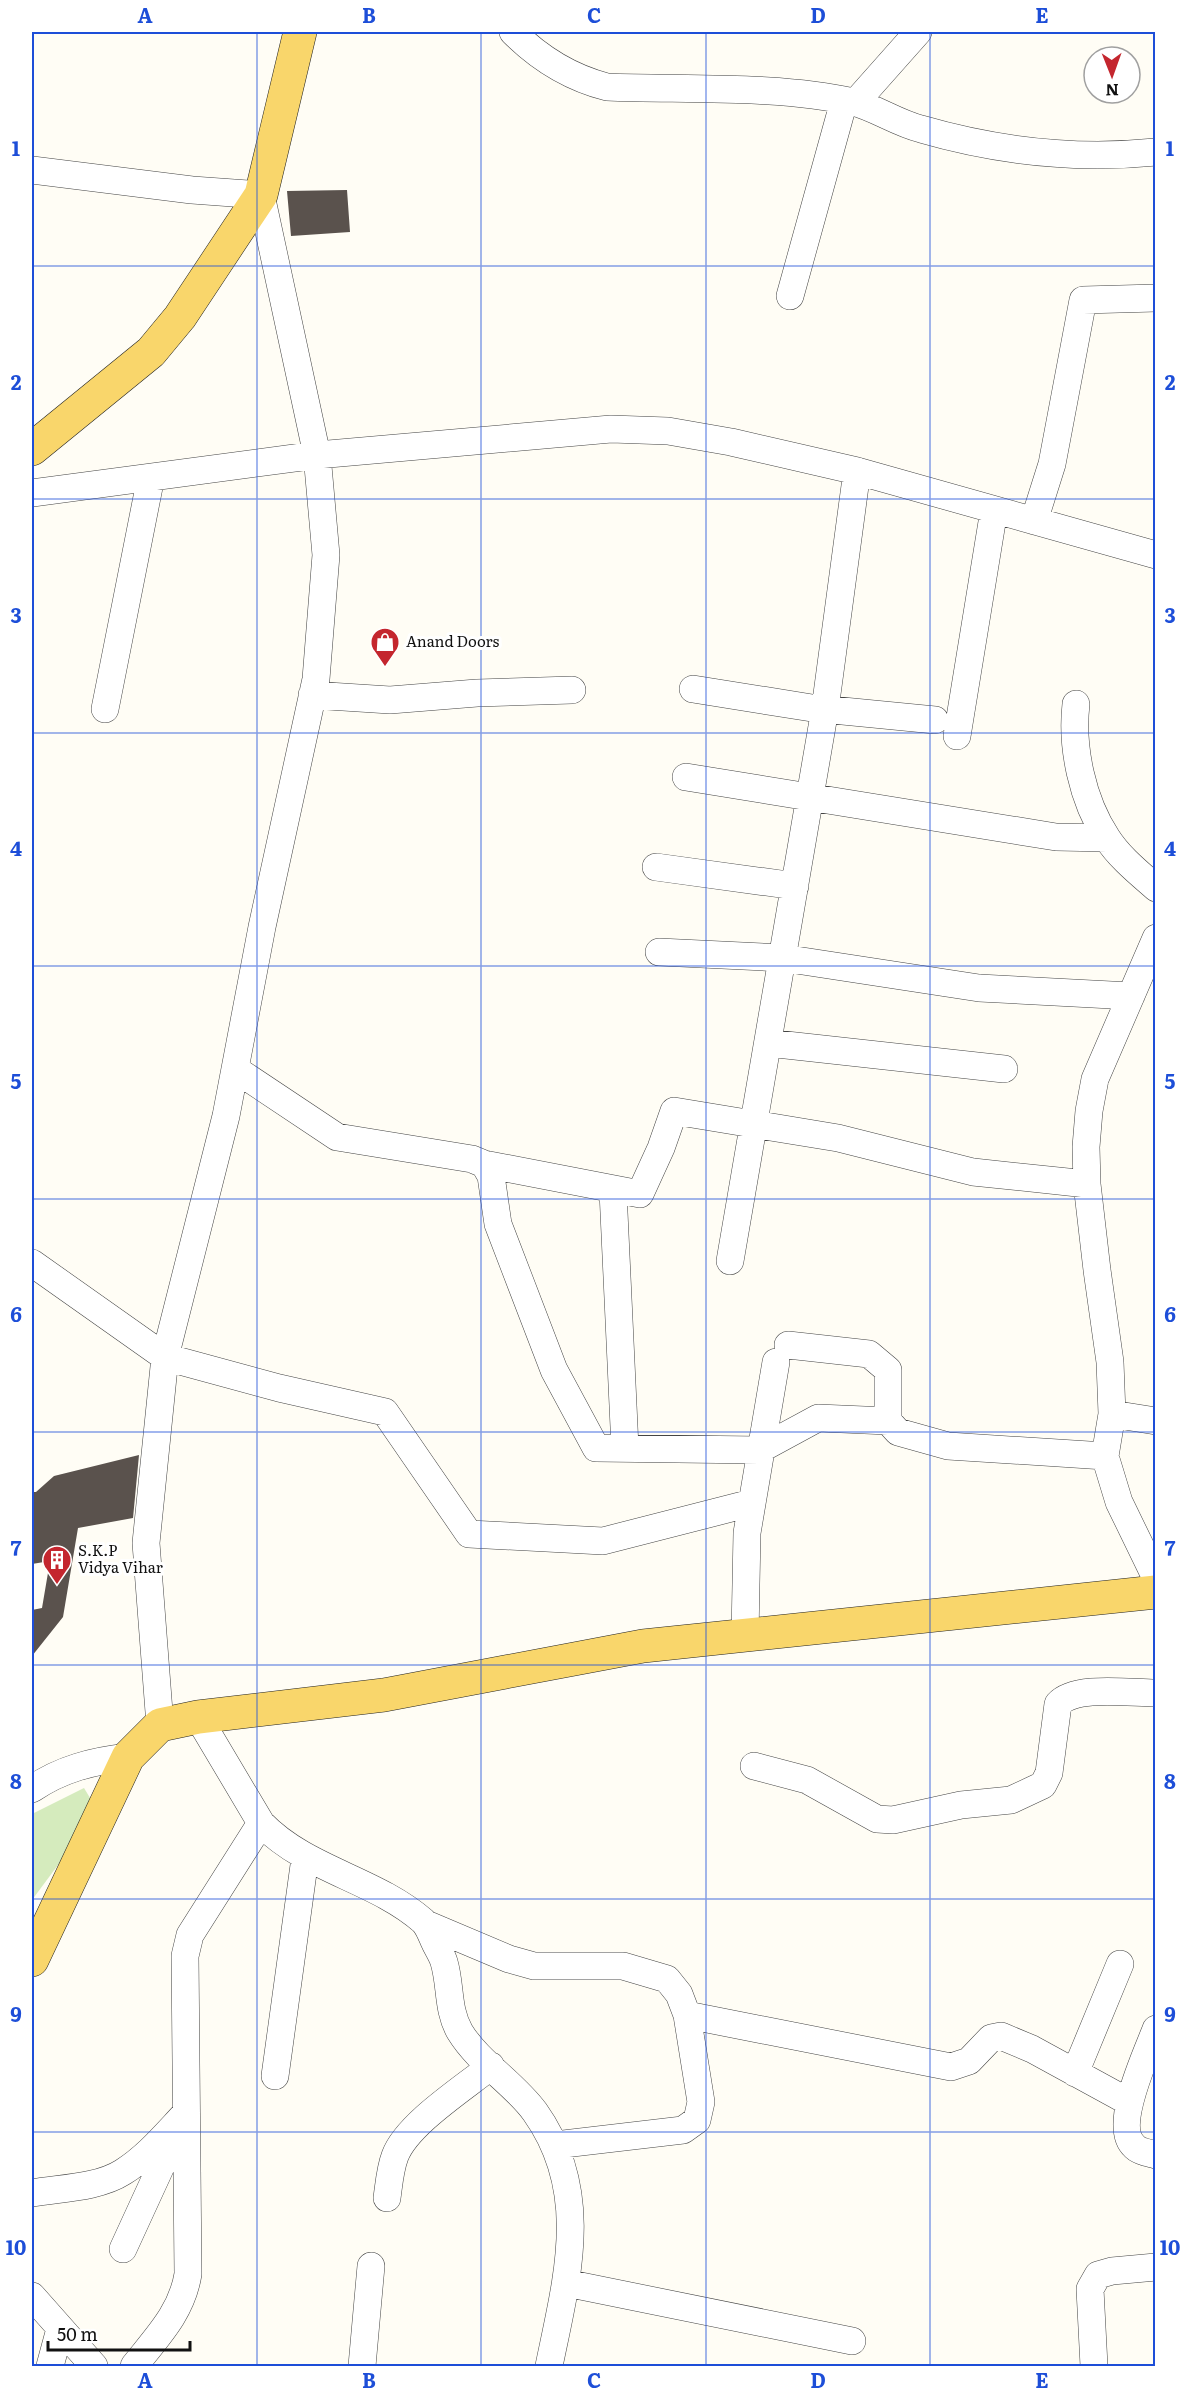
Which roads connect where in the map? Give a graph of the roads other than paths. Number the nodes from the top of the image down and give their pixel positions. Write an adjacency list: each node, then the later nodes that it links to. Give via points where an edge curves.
1 (300, 32): 7 (main road)
2 (513, 32): 4 (street, via 561,69 607,87 766,92)
3 (918, 32): 4 (street)
4 (850, 102): 5 (street, via 919,129 1019,152); 8 (street)
5 (1155, 152)
6 (32, 170): 7 (street)
7 (261, 195): 10 (main road, via 180,318 151,352); 11 (street)
8 (790, 296)
9 (1155, 298): 16 (street, via 1083,300 1052,464)
10 (32, 449)
11 (317, 455): 12 (street, via 622,430 668,431); 13 (street); 20 (street, via 326,555)
12 (857, 471): 15 (street); 23 (street)
13 (151, 477): 14 (street); 22 (street)
14 (32, 493)
15 (994, 510): 16 (street); 25 (street)
16 (1034, 521): 17 (street)
17 (1155, 555)
18 (693, 689): 23 (street)
19 (572, 690): 20 (street, via 390,700)
20 (312, 695): 37 (street)
21 (1076, 704): 28 (street, via 1076,749 1088,796)
22 (105, 709)
23 (825, 710): 24 (street); 27 (street)
24 (935, 720)
25 (957, 736)
26 (686, 777): 27 (street)
27 (810, 798): 28 (street, via 1056,837); 30 (street)
28 (1107, 838): 31 (street)
29 (656, 867): 30 (street)
30 (795, 886): 34 (street)
31 (1155, 888)
32 (1155, 938): 35 (street)
33 (660, 952): 34 (street)
34 (783, 958): 35 (street, via 979,988); 36 (street)
35 (1131, 996): 41 (street, via 1095,1080 1089,1111)
36 (768, 1043): 38 (street); 39 (street)
37 (235, 1069): 40 (street, via 337,1137 472,1158); 45 (street)
38 (1004, 1069)
39 (753, 1125): 41 (street, via 838,1138 973,1172); 42 (street, via 674,1110 662,1148 640,1194); 43 (street)
40 (484, 1164): 42 (street); 49 (street, via 491,1176 498,1224 554,1370 596,1448)
41 (1087, 1184): 46 (street, via 1109,1352)
42 (613, 1191): 49 (street)
43 (730, 1261)
44 (32, 1263): 45 (street)
45 (165, 1357): 52 (street, via 385,1412 469,1534 603,1541); 58 (street, via 146,1543)
46 (1112, 1414): 48 (street); 51 (street)
47 (888, 1421): 50 (street, via 818,1418); 50 (street, via 888,1370 879,1360 869,1354 782,1354); 51 (street, via 898,1432 948,1446)
48 (1155, 1421)
49 (625, 1448): 50 (street)
50 (759, 1450): 52 (street)
51 (1105, 1456): 53 (street, via 1119,1502)
52 (751, 1503): 55 (street)
53 (1155, 1578)
54 (1155, 1592): 55 (main road)
55 (745, 1635): 57 (main road, via 570,1658 384,1695)
56 (1155, 1693): 60 (street, via 1079,1692 1064,1697 1058,1704 1043,1785 1011,1800 961,1805 893,1820 878,1819 807,1780)
57 (198, 1717): 58 (main road); 62 (street)
58 (160, 1725): 59 (main road)
59 (128, 1757): 61 (street, via 74,1767); 65 (main road)
60 (754, 1766)
61 (32, 1789)
62 (261, 1822): 63 (street); 73 (street, via 190,1935 185,1956)
63 (305, 1858): 64 (street, via 407,1908); 71 (street)
64 (426, 1924): 67 (street, via 534,1966 623,1966 649,1972 667,1979 679,1994); 69 (street, via 444,1961 451,2010 460,2032)
65 (32, 1960)
66 (1120, 1964): 70 (street)
67 (687, 2015): 70 (street, via 951,2067 969,2061 991,2038 1001,2036); 74 (street, via 701,2102 697,2120 683,2130)
68 (1155, 2029): 72 (street)
69 (491, 2066): 74 (street, via 534,2110); 77 (street, via 407,2138 396,2154)
70 (1075, 2073): 72 (street)
71 (275, 2076)
72 (1130, 2102): 75 (street, via 1127,2136 1134,2147)
73 (185, 2114): 76 (street, via 121,2173 96,2182); 78 (street); 87 (street, via 188,2274 184,2294 176,2313)
74 (555, 2145): 81 (street, via 568,2188 572,2231)
75 (1155, 2155)
76 (32, 2193)
77 (387, 2198)
78 (123, 2249)
79 (371, 2266): 88 (street)
80 (1155, 2267): 90 (street, via 1098,2275 1090,2289)
81 (566, 2283): 84 (street); 89 (street)
82 (32, 2296): 83 (street)
83 (60, 2329): 85 (street); 86 (street)
84 (852, 2341)
85 (50, 2367)
86 (94, 2367)
87 (134, 2367)
88 (362, 2367)
89 (549, 2367)
90 (1094, 2367)

